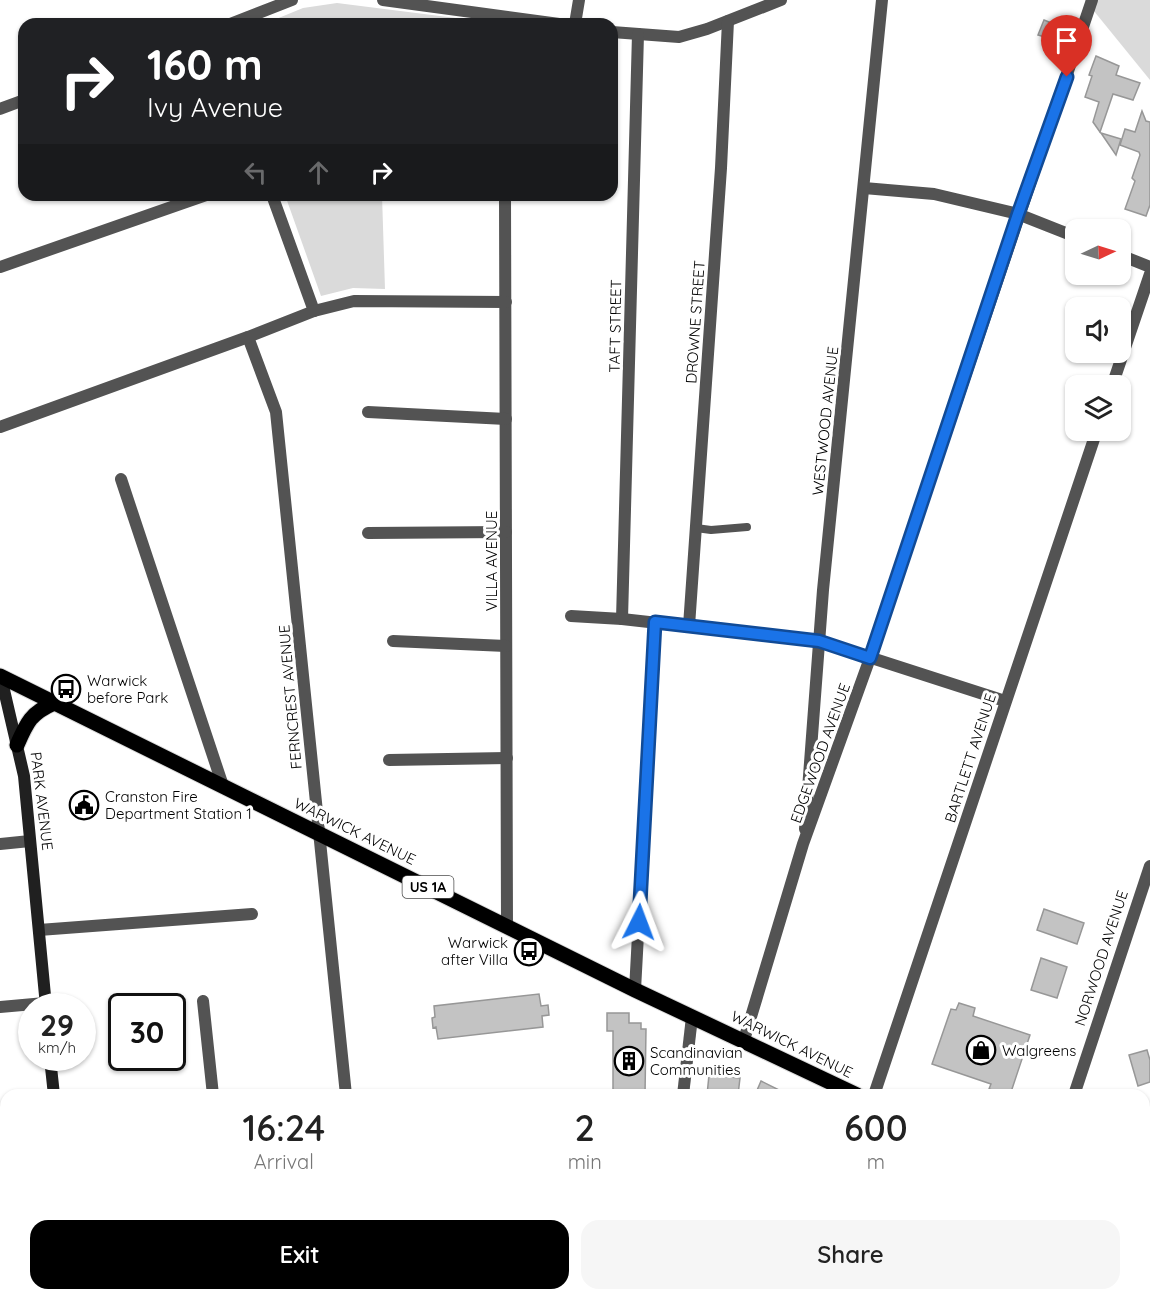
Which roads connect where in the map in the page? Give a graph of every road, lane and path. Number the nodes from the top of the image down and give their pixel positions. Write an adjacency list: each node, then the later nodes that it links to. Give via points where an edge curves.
1 (292, 0): 7 (street)
2 (383, 0): 8 (street)
3 (579, 0): 9 (street)
4 (781, 0): 10 (street)
5 (882, 0): 15 (street, WESTWOOD AVENUE)
6 (1092, 0): 19 (street, EDGEWOOD AVENUE)
7 (246, 18)
8 (500, 18)
9 (576, 18)
10 (728, 21): 12 (street, via 679,37); 35 (street, DROWNE STREET)
11 (618, 32): 12 (street)
12 (638, 34): 39 (street, TAFT STREET)
13 (18, 102): 14 (street)
14 (0, 109)
15 (864, 188): 19 (street, via 934,194); 43 (street, WESTWOOD AVENUE)
16 (190, 201): 22 (street)
17 (274, 201): 26 (street)
18 (505, 201): 25 (street, VILLA AVENUE)
19 (1018, 214): 20 (street); 45 (street, EDGEWOOD AVENUE)
20 (1065, 233)
21 (1131, 259): 23 (street)
22 (0, 267)
23 (1150, 267)
24 (1150, 274): 28 (street)
25 (506, 302): 26 (street, via 354,301); 30 (street, VILLA AVENUE)
26 (314, 310): 27 (street)
27 (248, 337): 31 (street); 53 (street, FERNCREST AVENUE, via 276,412)
28 (1116, 375)
29 (368, 412): 30 (street)
30 (506, 419): 36 (street, VILLA AVENUE)
31 (0, 427)
32 (1093, 441): 47 (street, BARTLETT AVENUE)
33 (121, 479): 52 (street)
34 (747, 527): 35 (lane)
35 (696, 528): 41 (street, DROWNE STREET)
36 (506, 532): 37 (street); 44 (street, VILLA AVENUE)
37 (368, 533)
38 (571, 616): 39 (street)
39 (622, 619): 40 (street)
40 (655, 622): 41 (street); 61 (street)
41 (689, 626): 43 (street)
42 (393, 641): 44 (street)
43 (819, 641): 45 (street); 56 (street, WESTWOOD AVENUE)
44 (506, 646): 50 (street, VILLA AVENUE)
45 (870, 658): 47 (street); 56 (street, EDGEWOOD AVENUE)
46 (0, 675): 48 (main road, WARWICK AVENUE / US 1A); 49 (main road, PARK AVENUE)
47 (1005, 701): 74 (street, BARTLETT AVENUE)
48 (54, 703): 49 (main road, via 38,710 28,721); 52 (main road, WARWICK AVENUE / US 1A)
49 (17, 745): 54 (main road, PARK AVENUE)
50 (507, 758): 51 (street); 59 (street, VILLA AVENUE)
51 (389, 760)
52 (223, 786): 53 (main road, WARWICK AVENUE / US 1A)
53 (318, 834): 59 (main road, WARWICK AVENUE / US 1A); 71 (street, FERNCREST AVENUE)
54 (30, 841): 55 (street); 60 (main road, PARK AVENUE)
55 (0, 844)
56 (803, 844): 67 (street, EDGEWOOD AVENUE)
57 (1150, 866): 75 (street, NORWOOD AVENUE)
58 (252, 915): 60 (street)
59 (507, 927): 61 (main road, WARWICK AVENUE / US 1A)
60 (39, 930): 62 (main road, PARK AVENUE)
61 (635, 990): 66 (main road, WARWICK AVENUE / US 1A)
62 (44, 993)
63 (203, 1001): 70 (street)
64 (18, 1006): 65 (street)
65 (0, 1007)
66 (692, 1017): 67 (main road, WARWICK AVENUE / US 1A); 72 (street)
67 (744, 1040): 73 (main road, WARWICK AVENUE / US 1A)
68 (51, 1071): 69 (main road)
69 (53, 1089)
70 (212, 1089)
71 (345, 1089)
72 (684, 1089)
73 (845, 1089)
74 (876, 1089)
75 (1076, 1089)

